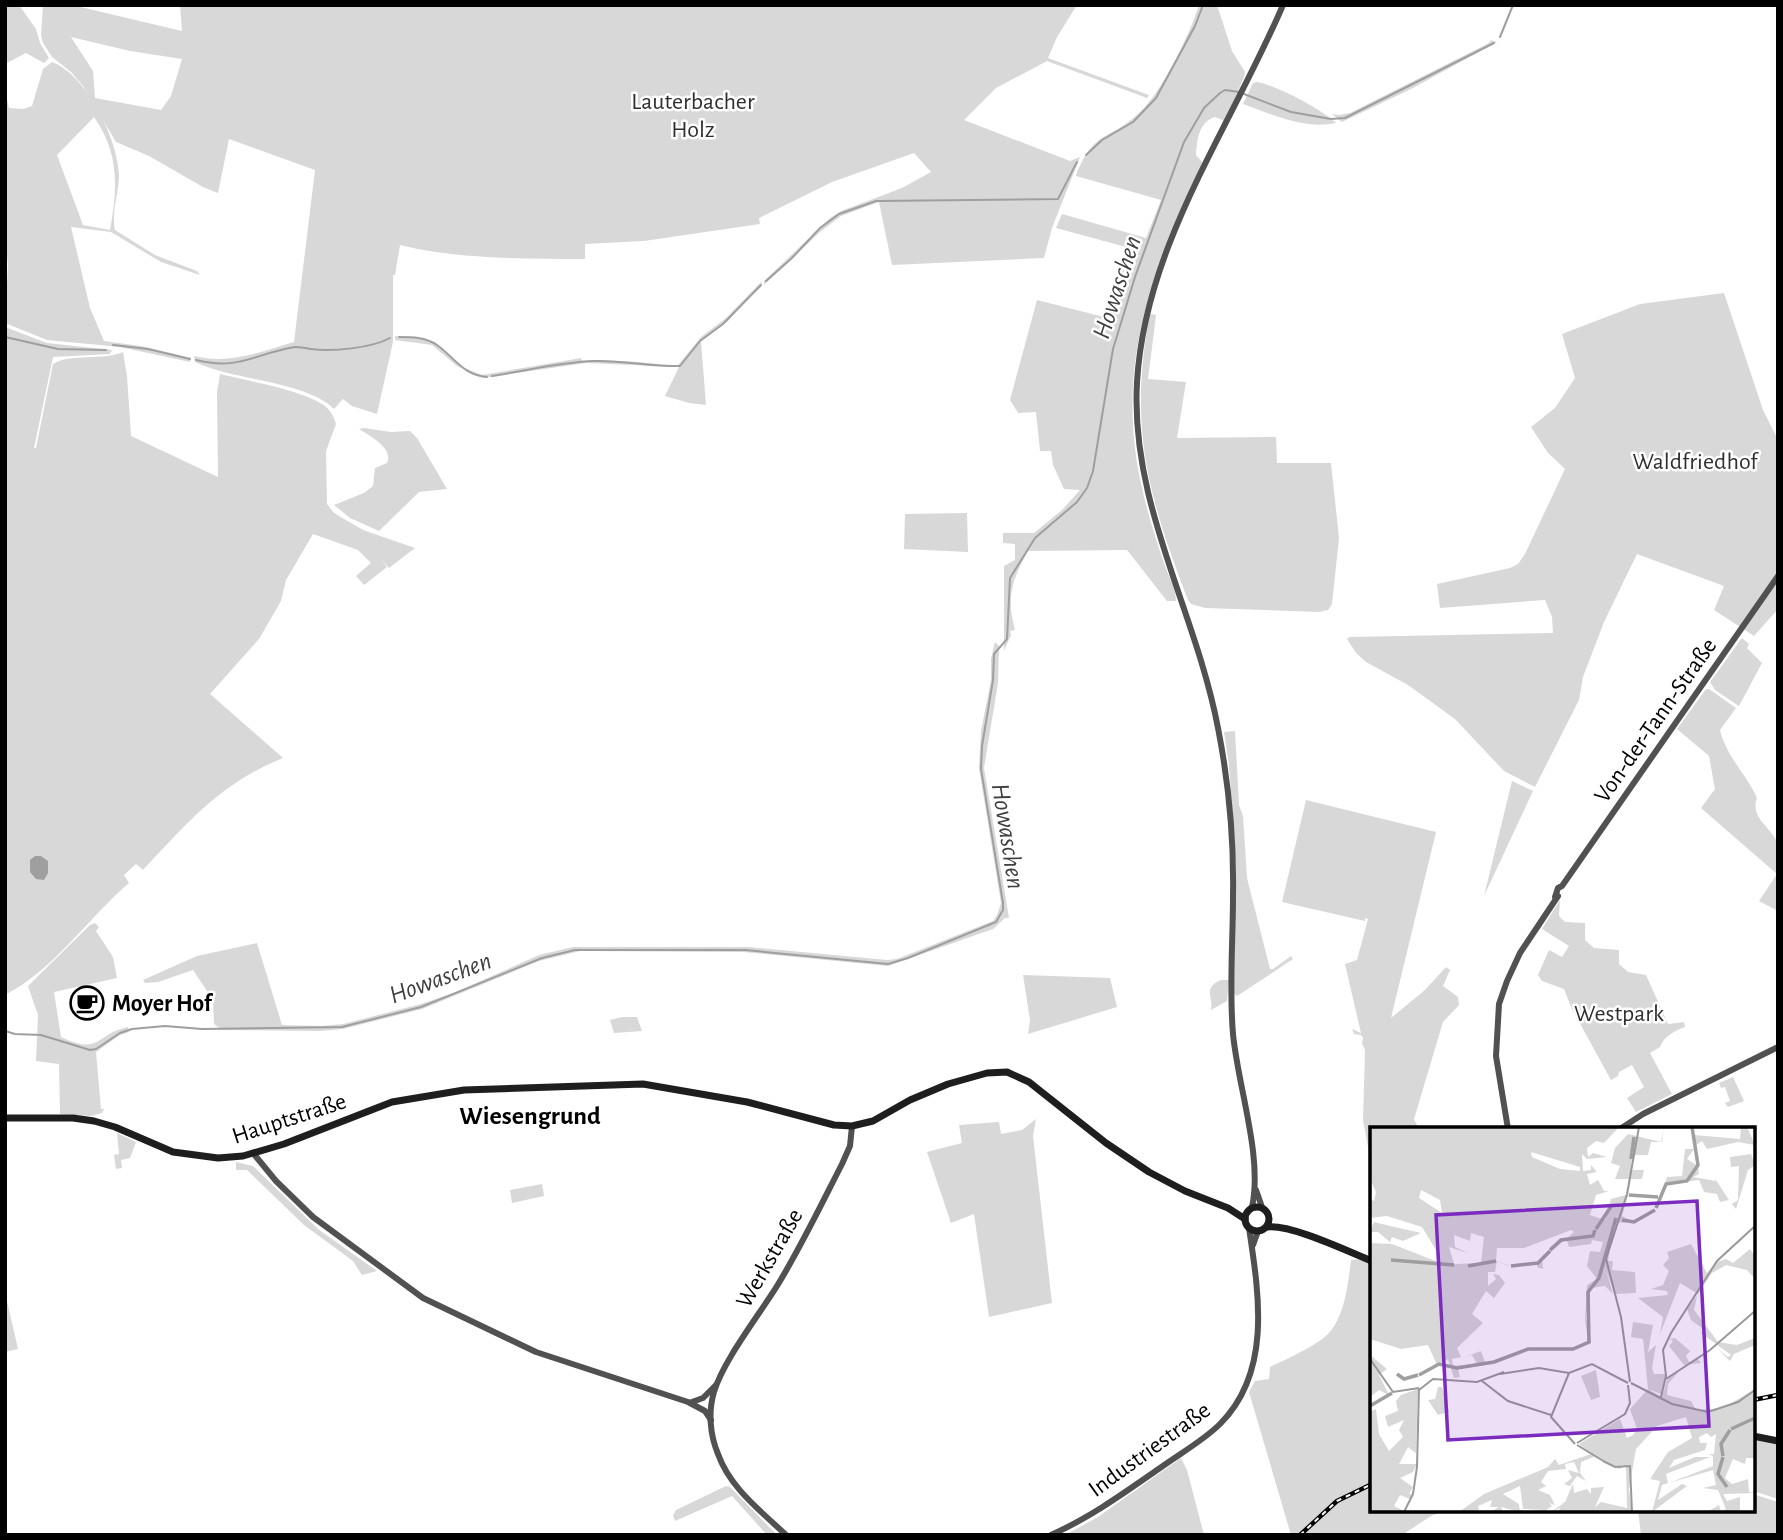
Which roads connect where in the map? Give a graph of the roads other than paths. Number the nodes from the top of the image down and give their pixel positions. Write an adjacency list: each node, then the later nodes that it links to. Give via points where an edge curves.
1 (1283, 5): 9 (street, via 1189,198 1156,280 1140,345 1136,404 1151,511 1200,655 1225,765 1233,861 1233,1028)
2 (1778, 576): 6 (street, Von-der-Tann-Straße, via 1558,888 1515,963 1499,1004 1496,1056)
3 (1778, 1047): 7 (street)
4 (5, 1118): 8 (main road, Hauptstraße, via 101,1122 191,1156 218,1158)
5 (852, 1126): 8 (main road, Hauptstraße, via 643,1084 464,1090 407,1100); 11 (main road, via 873,1121 948,1084 990,1072 1011,1073 1149,1172 1185,1191); 19 (street, Werkstraße, via 846,1157 810,1227)
6 (1508, 1127)
7 (1623, 1127)
8 (257, 1152): 20 (street, via 265,1168 320,1223 423,1298 536,1352)
9 (1255, 1189): 10 (street); 11 (street)
10 (1262, 1207): 11 (main road); 12 (main road)
11 (1248, 1212): 14 (main road)
12 (1270, 1216): 13 (main road); 15 (main road)
13 (1267, 1227): 15 (main road); 16 (main road)
14 (1249, 1228): 16 (main road); 17 (street, Industriestraße)
15 (1292, 1230): 18 (main road)
16 (1258, 1231): 17 (street, Industriestraße)
17 (1252, 1251): 26 (street, Industriestraße, via 1258,1343 1251,1376 1235,1406 1218,1426 1181,1453 1089,1517)
18 (1370, 1260)
19 (718, 1381): 20 (street, via 708,1395); 21 (street, Werkstraße)
20 (690, 1402): 21 (street); 22 (street)
21 (712, 1405): 22 (street, Werkstraße)
22 (711, 1420): 25 (street, Werkstraße, via 718,1454 730,1478)
23 (1755, 1436): 24 (main road)
24 (1778, 1441)
25 (786, 1535)
26 (1051, 1535)

